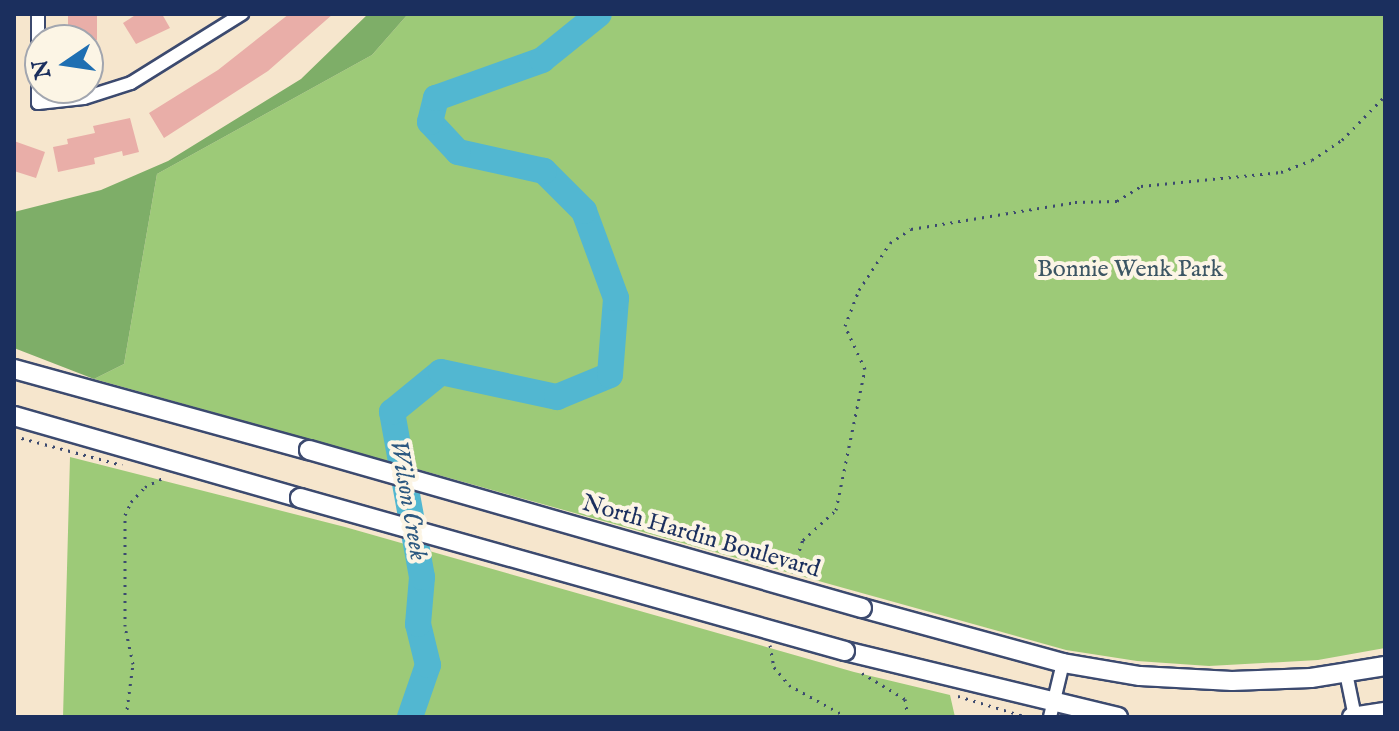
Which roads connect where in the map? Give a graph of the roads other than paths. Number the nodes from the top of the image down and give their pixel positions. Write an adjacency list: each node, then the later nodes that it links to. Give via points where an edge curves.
1 (38, 14): 2 (street, via 38,103 84,98 131,83)
2 (242, 14)
3 (14, 369): 5 (main road, North Hardin Boulevard, bridge)
4 (14, 416): 8 (main road, bridge)
5 (1063, 663): 7 (main road, North Hardin Boulevard, via 1140,676 1232,681); 8 (street)
6 (1385, 666): 7 (main road, North Hardin Boulevard)
7 (1346, 673): 11 (street)
8 (1052, 710): 10 (main road)
9 (1385, 712): 11 (main road)
10 (1118, 717)
11 (1354, 717)

